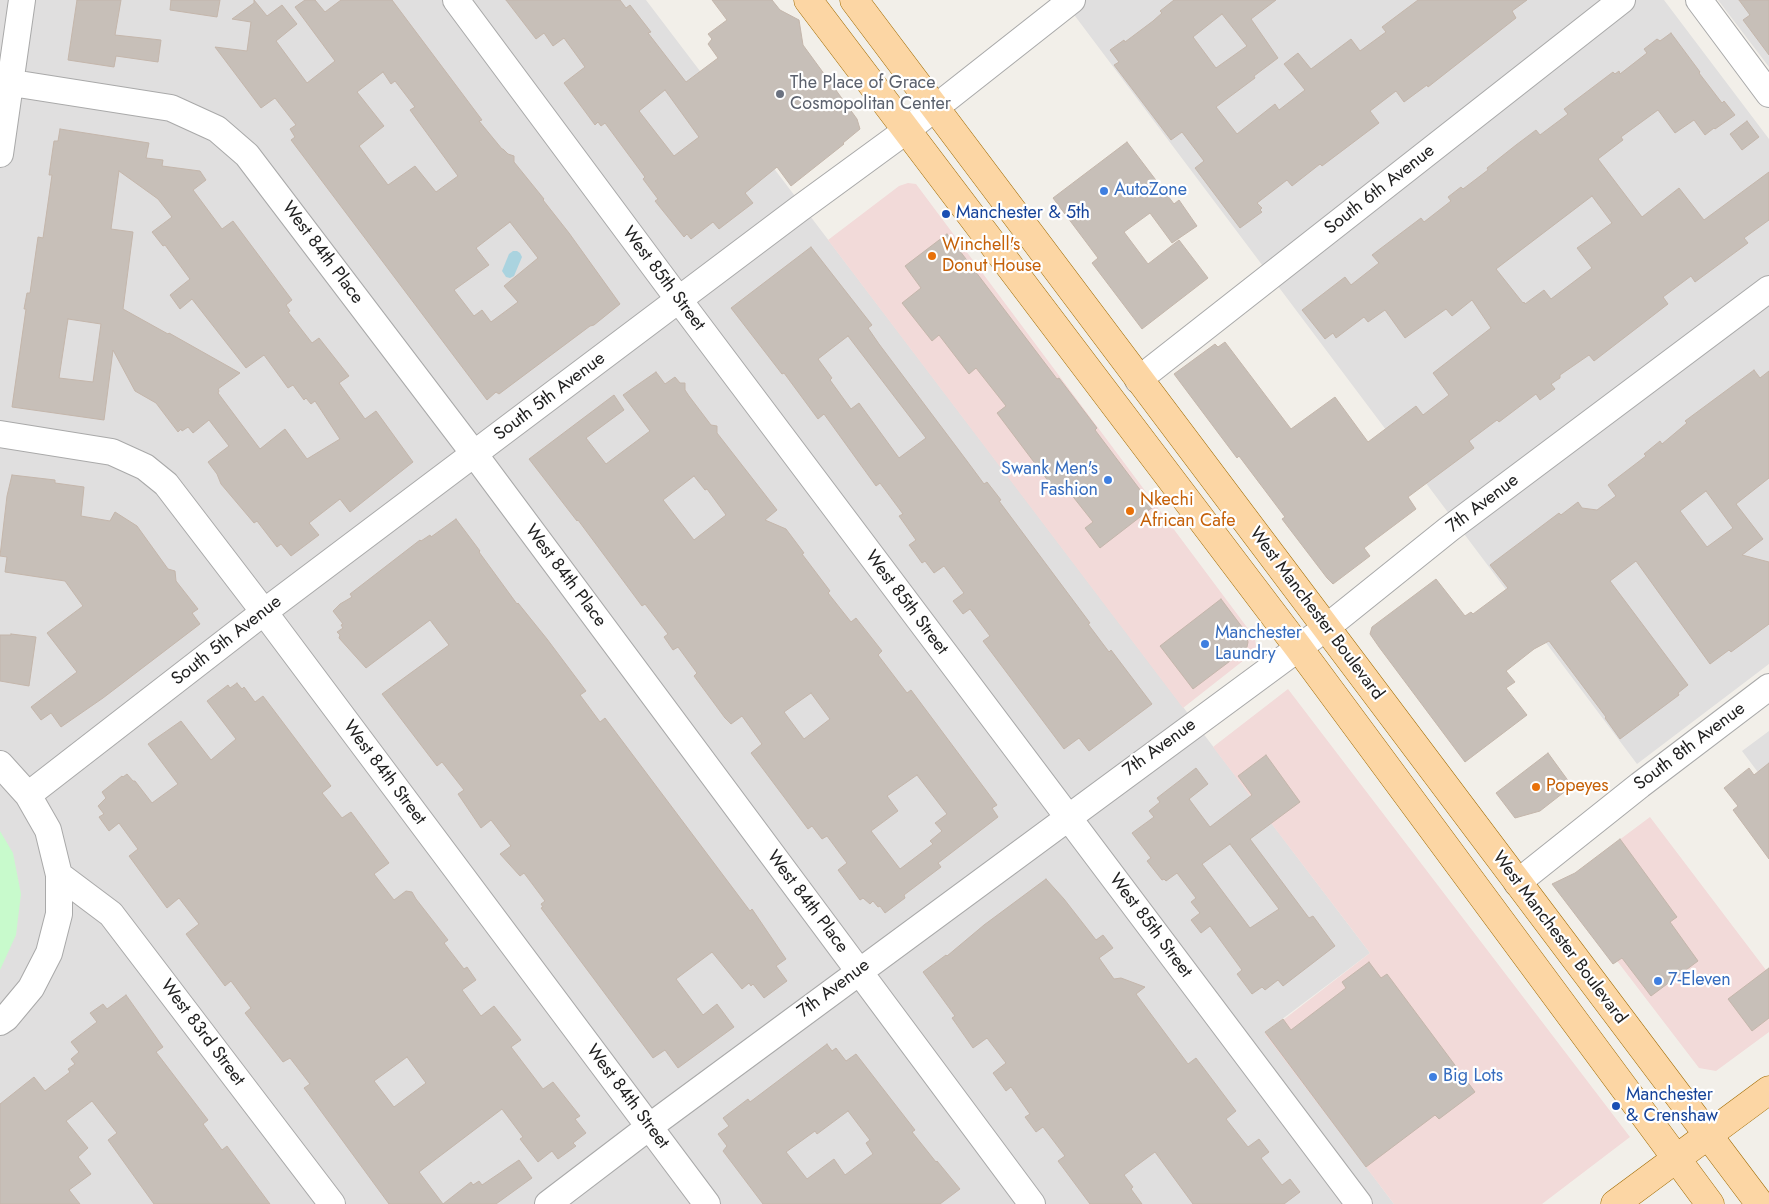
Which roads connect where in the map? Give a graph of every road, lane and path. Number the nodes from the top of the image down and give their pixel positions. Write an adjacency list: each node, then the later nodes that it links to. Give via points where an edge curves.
1 (22, 0): 8 (street)
2 (456, 0): 14 (street, West 85th Street)
3 (808, 0): 11 (main road, West Manchester Boulevard)
4 (854, 0): 10 (main road, West Manchester Boulevard)
5 (1072, 0): 10 (street, South 5th Avenue)
6 (1622, 0): 15 (street, South 6th Avenue)
7 (1699, 0): 9 (street)
8 (5, 81): 12 (street); 17 (street, West 84th Place, via 171,108 217,129 247,155)
9 (1769, 94)
10 (936, 108): 11 (street, South 5th Avenue); 15 (main road, West Manchester Boulevard)
11 (907, 130): 14 (street, South 5th Avenue); 20 (main road, West Manchester Boulevard)
12 (0, 154)
13 (1769, 289): 19 (street, 7th Avenue, via 1449,530)
14 (679, 300): 17 (street, South 5th Avenue); 24 (street, West 85th Street)
15 (1138, 380): 19 (main road, West Manchester Boulevard)
16 (0, 434): 18 (street, West 84th Street, via 112,452 145,467 166,484)
17 (475, 454): 18 (street, South 5th Avenue); 27 (street, West 84th Place)
18 (264, 612): 23 (street, South 5th Avenue); 30 (street, West 84th Street)
19 (1327, 627): 20 (street, 7th Avenue); 26 (main road, West Manchester Boulevard)
20 (1298, 647): 24 (street, 7th Avenue); 32 (main road, West Manchester Boulevard)
21 (1769, 687): 26 (street, South 8th Avenue, via 1640,784)
22 (0, 764): 23 (street)
23 (28, 795): 25 (street, via 48,830)
24 (1067, 817): 27 (street, 7th Avenue); 37 (street, West 85th Street)
25 (59, 875): 28 (street, via 59,914 49,953 31,988); 33 (street, West 83rd Street, via 112,914)
26 (1517, 883): 31 (main road, West Manchester Boulevard)
27 (858, 971): 30 (street, 7th Avenue); 36 (street, West 84th Place)
28 (0, 1022)
29 (1769, 1090): 31 (main road)
30 (649, 1126): 34 (street, 7th Avenue); 35 (street, West 84th Street)
31 (1708, 1135): 32 (main road); 40 (main road, West Manchester Boulevard)
32 (1675, 1159): 38 (main road); 39 (main road, West Manchester Boulevard)
33 (332, 1204)
34 (548, 1204)
35 (707, 1204)
36 (1032, 1204)
37 (1359, 1204)
38 (1615, 1204)
39 (1710, 1204)
40 (1760, 1204)

